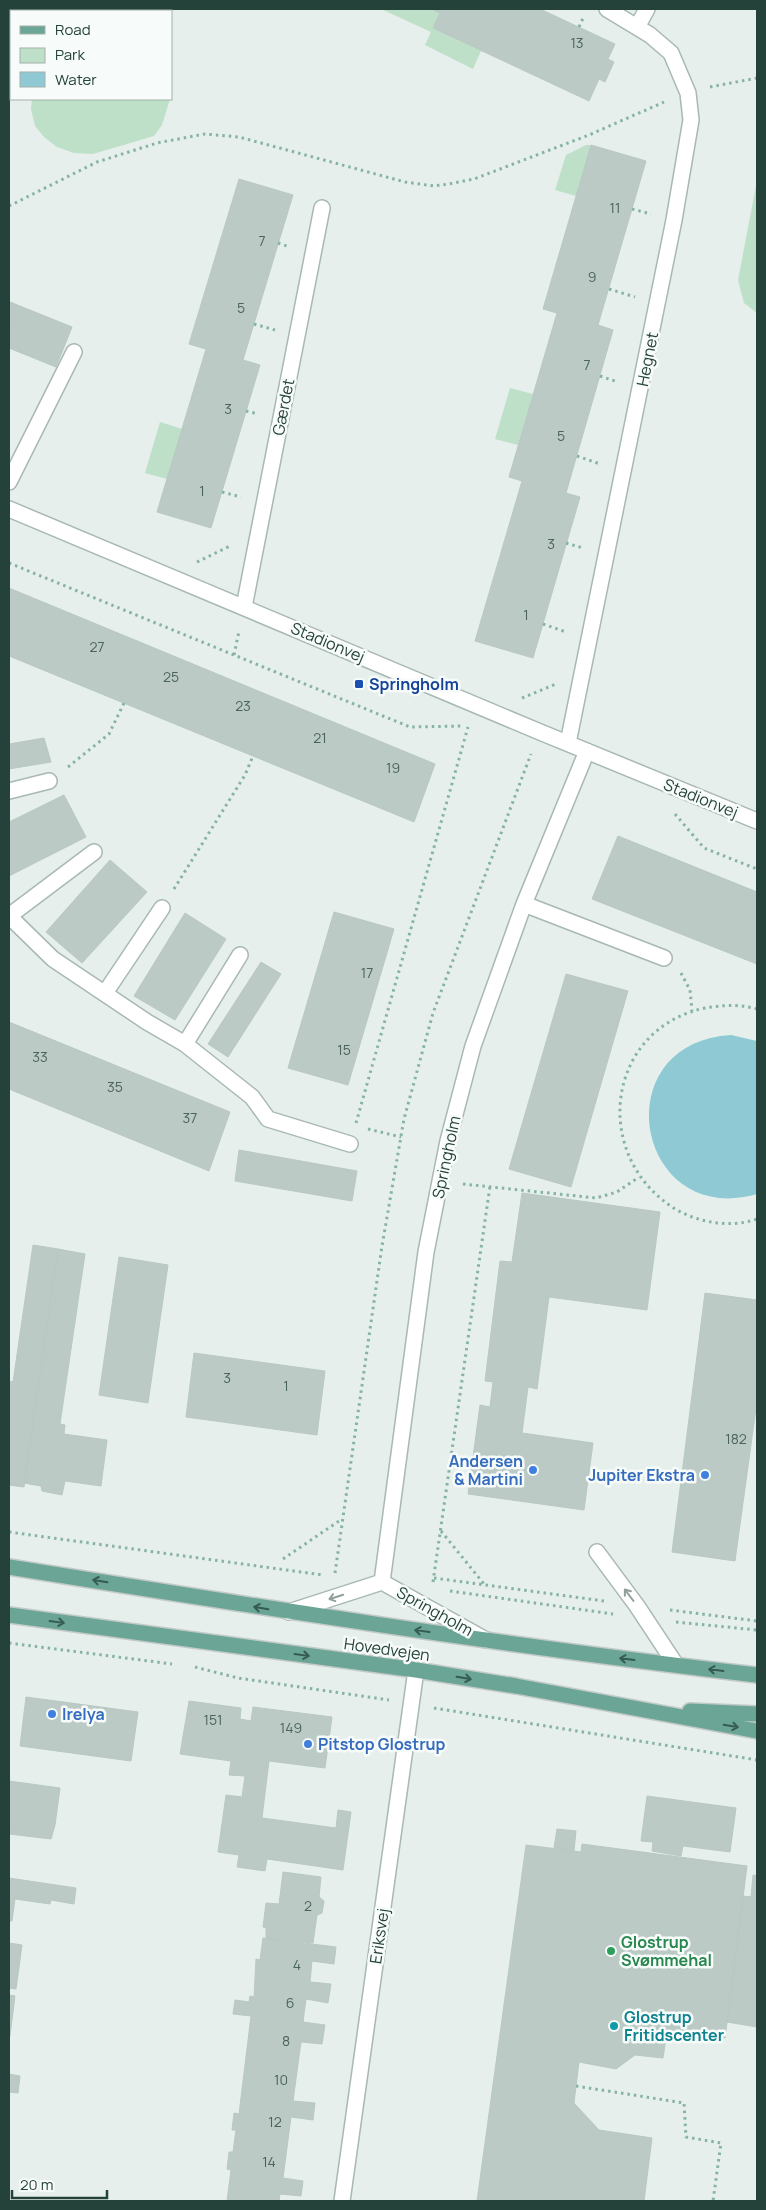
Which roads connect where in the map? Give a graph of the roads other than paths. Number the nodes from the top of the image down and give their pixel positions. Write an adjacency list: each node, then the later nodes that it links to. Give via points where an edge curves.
1 (607, 9): 3 (street, Hegnet)
2 (647, 9): 3 (street)
3 (637, 27): 9 (street, Hegnet, via 670,53 688,92 690,127)
4 (322, 208): 8 (street, Gærdet)
5 (74, 352): 6 (street)
6 (9, 482)
7 (9, 509): 8 (street, Stadionvej)
8 (244, 607): 9 (street, Stadionvej)
9 (568, 743): 10 (street, Stadionvej)
10 (587, 751): 13 (street, Stadionvej); 15 (street, Springholm)
11 (49, 781): 12 (street)
12 (9, 791)
13 (757, 820)
14 (94, 852): 17 (street)
15 (524, 904): 19 (street); 25 (street, Springholm, via 473,1046 448,1141 426,1252)
16 (162, 908): 20 (street)
17 (9, 916): 20 (street, via 53,960)
18 (240, 955): 21 (street)
19 (664, 958)
20 (105, 993): 21 (street)
21 (185, 1044): 22 (street, via 252,1097 268,1119)
22 (350, 1144)
23 (597, 1552): 29 (street, one-way to 23)
24 (9, 1567): 26 (main road, Hovedvejen, one-way to 24)
25 (382, 1582): 26 (street, Springholm, one-way to 26); 28 (street, Springholm)
26 (288, 1612): 28 (main road, Hovedvejen, one-way to 26)
27 (9, 1615): 30 (main road, Hovedvejen, one-way to 30)
28 (487, 1641): 29 (main road, Hovedvejen, one-way to 28)
29 (676, 1665): 31 (main road, Hovedvejen, one-way to 29)
30 (416, 1670): 32 (main road, Hovedvejen, one-way to 32); 35 (street, Eriksvej)
31 (757, 1675)
32 (632, 1708): 33 (main road); 34 (main road, Hovedvejen, one-way to 34)
33 (757, 1714)
34 (757, 1731)
35 (342, 2201)

